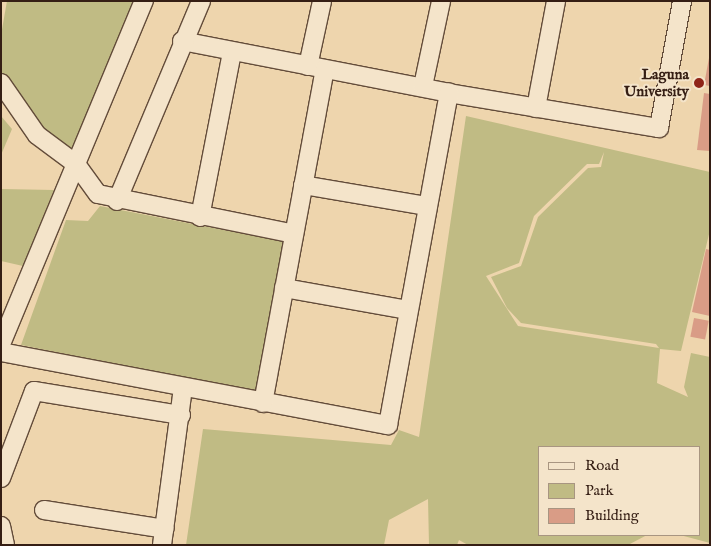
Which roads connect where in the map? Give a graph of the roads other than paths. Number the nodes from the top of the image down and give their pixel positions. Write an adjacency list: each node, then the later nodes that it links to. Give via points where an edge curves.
1 (144, 1): 15 (street)
2 (202, 1): 7 (street)
3 (322, 1): 9 (street)
4 (441, 1): 12 (street)
5 (556, 1): 14 (street)
6 (682, 1): 14 (street, via 659,128)
7 (182, 41): 8 (street); 17 (street)
8 (232, 52): 9 (street); 19 (street)
9 (308, 66): 10 (street)
10 (325, 70): 12 (street); 16 (street)
11 (1, 83): 15 (street, via 37,135)
12 (423, 86): 13 (street)
13 (449, 93): 14 (street); 18 (street)
14 (536, 108)
15 (76, 164): 17 (street, via 98,194); 23 (street)
16 (303, 186): 18 (street); 20 (street)
17 (117, 201): 19 (street)
18 (427, 206): 22 (street)
19 (200, 217): 20 (street)
20 (294, 234): 21 (street)
21 (284, 288): 22 (street); 26 (street)
22 (408, 310): 26 (street, via 388,425)
23 (1, 344)
24 (1, 352): 25 (street)
25 (183, 388): 26 (street); 27 (street)
26 (264, 403)
27 (181, 415): 28 (street, via 34,391); 31 (street)
28 (1, 478)
29 (44, 510): 31 (street)
30 (1, 526): 32 (street)
31 (164, 537)
32 (5, 545)

